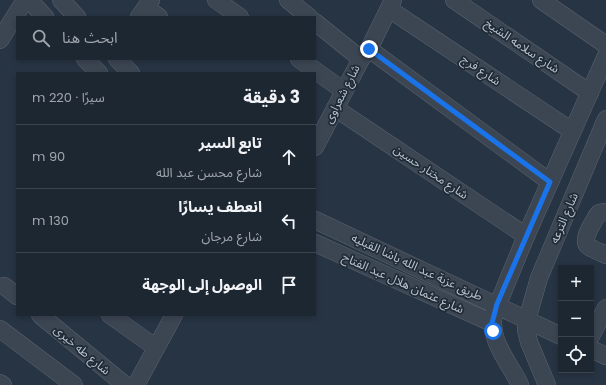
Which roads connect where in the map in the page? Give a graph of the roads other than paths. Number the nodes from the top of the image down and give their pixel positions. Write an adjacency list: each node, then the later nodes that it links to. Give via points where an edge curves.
1 (25, 0): 14 (street)
2 (29, 0): 9 (street)
3 (61, 0): 10 (street)
4 (216, 0): 11 (street)
5 (288, 0): 12 (street)
6 (454, 0): 24 (street, شارع سلامه الشيخ)
7 (541, 0): 15 (street)
8 (391, 4): 16 (street, شارع شعراوى); 27 (street, شارع فرج)
9 (44, 16)
10 (76, 16)
11 (239, 16)
12 (308, 16)
13 (316, 23): 16 (street)
14 (0, 40)
15 (606, 45)
16 (365, 54): 23 (street, شارع شعراوى); 29 (street)
17 (606, 56): 24 (street)
18 (86, 60): 21 (street)
19 (118, 60): 22 (street)
20 (300, 60): 23 (street)
21 (98, 72)
22 (130, 72)
23 (344, 91): 25 (street, شارع شعراوى)
24 (590, 93): 27 (street)
25 (335, 108): 28 (street, شارع شعراوى); 32 (street, شارع مختار حسين)
26 (606, 119): 40 (street, شارع الترعه, via 539,278)
27 (572, 131): 29 (street)
28 (316, 145)
29 (550, 182): 32 (street)
30 (606, 212): 34 (street, via 596,217 586,242 587,246)
31 (316, 220): 35 (street, طريق عزبة عبد الله باشا القبليه)
32 (526, 236): 35 (street)
33 (316, 243): 41 (street, شارع عثمان هلال عبد الفتاح)
34 (606, 255)
35 (497, 304): 40 (street, طريق عزبة عبد الله باشا القبليه); 41 (street)
36 (606, 308): 43 (street)
37 (41, 316): 51 (street, شارع طه خيرى)
38 (111, 316): 45 (street)
39 (173, 316): 45 (street)
40 (527, 320): 44 (street, طريق عزبة عبد الله باشا القبليه); 54 (street, via 529,342)
41 (492, 323): 53 (street, via 503,356)
42 (0, 329): 50 (street)
43 (594, 330)
44 (558, 335)
45 (156, 347): 52 (street)
46 (594, 350): 47 (street)
47 (606, 356)
48 (0, 383): 49 (street)
49 (3, 385)
50 (74, 385)
51 (125, 385)
52 (136, 385)
53 (520, 385)
54 (547, 385)

